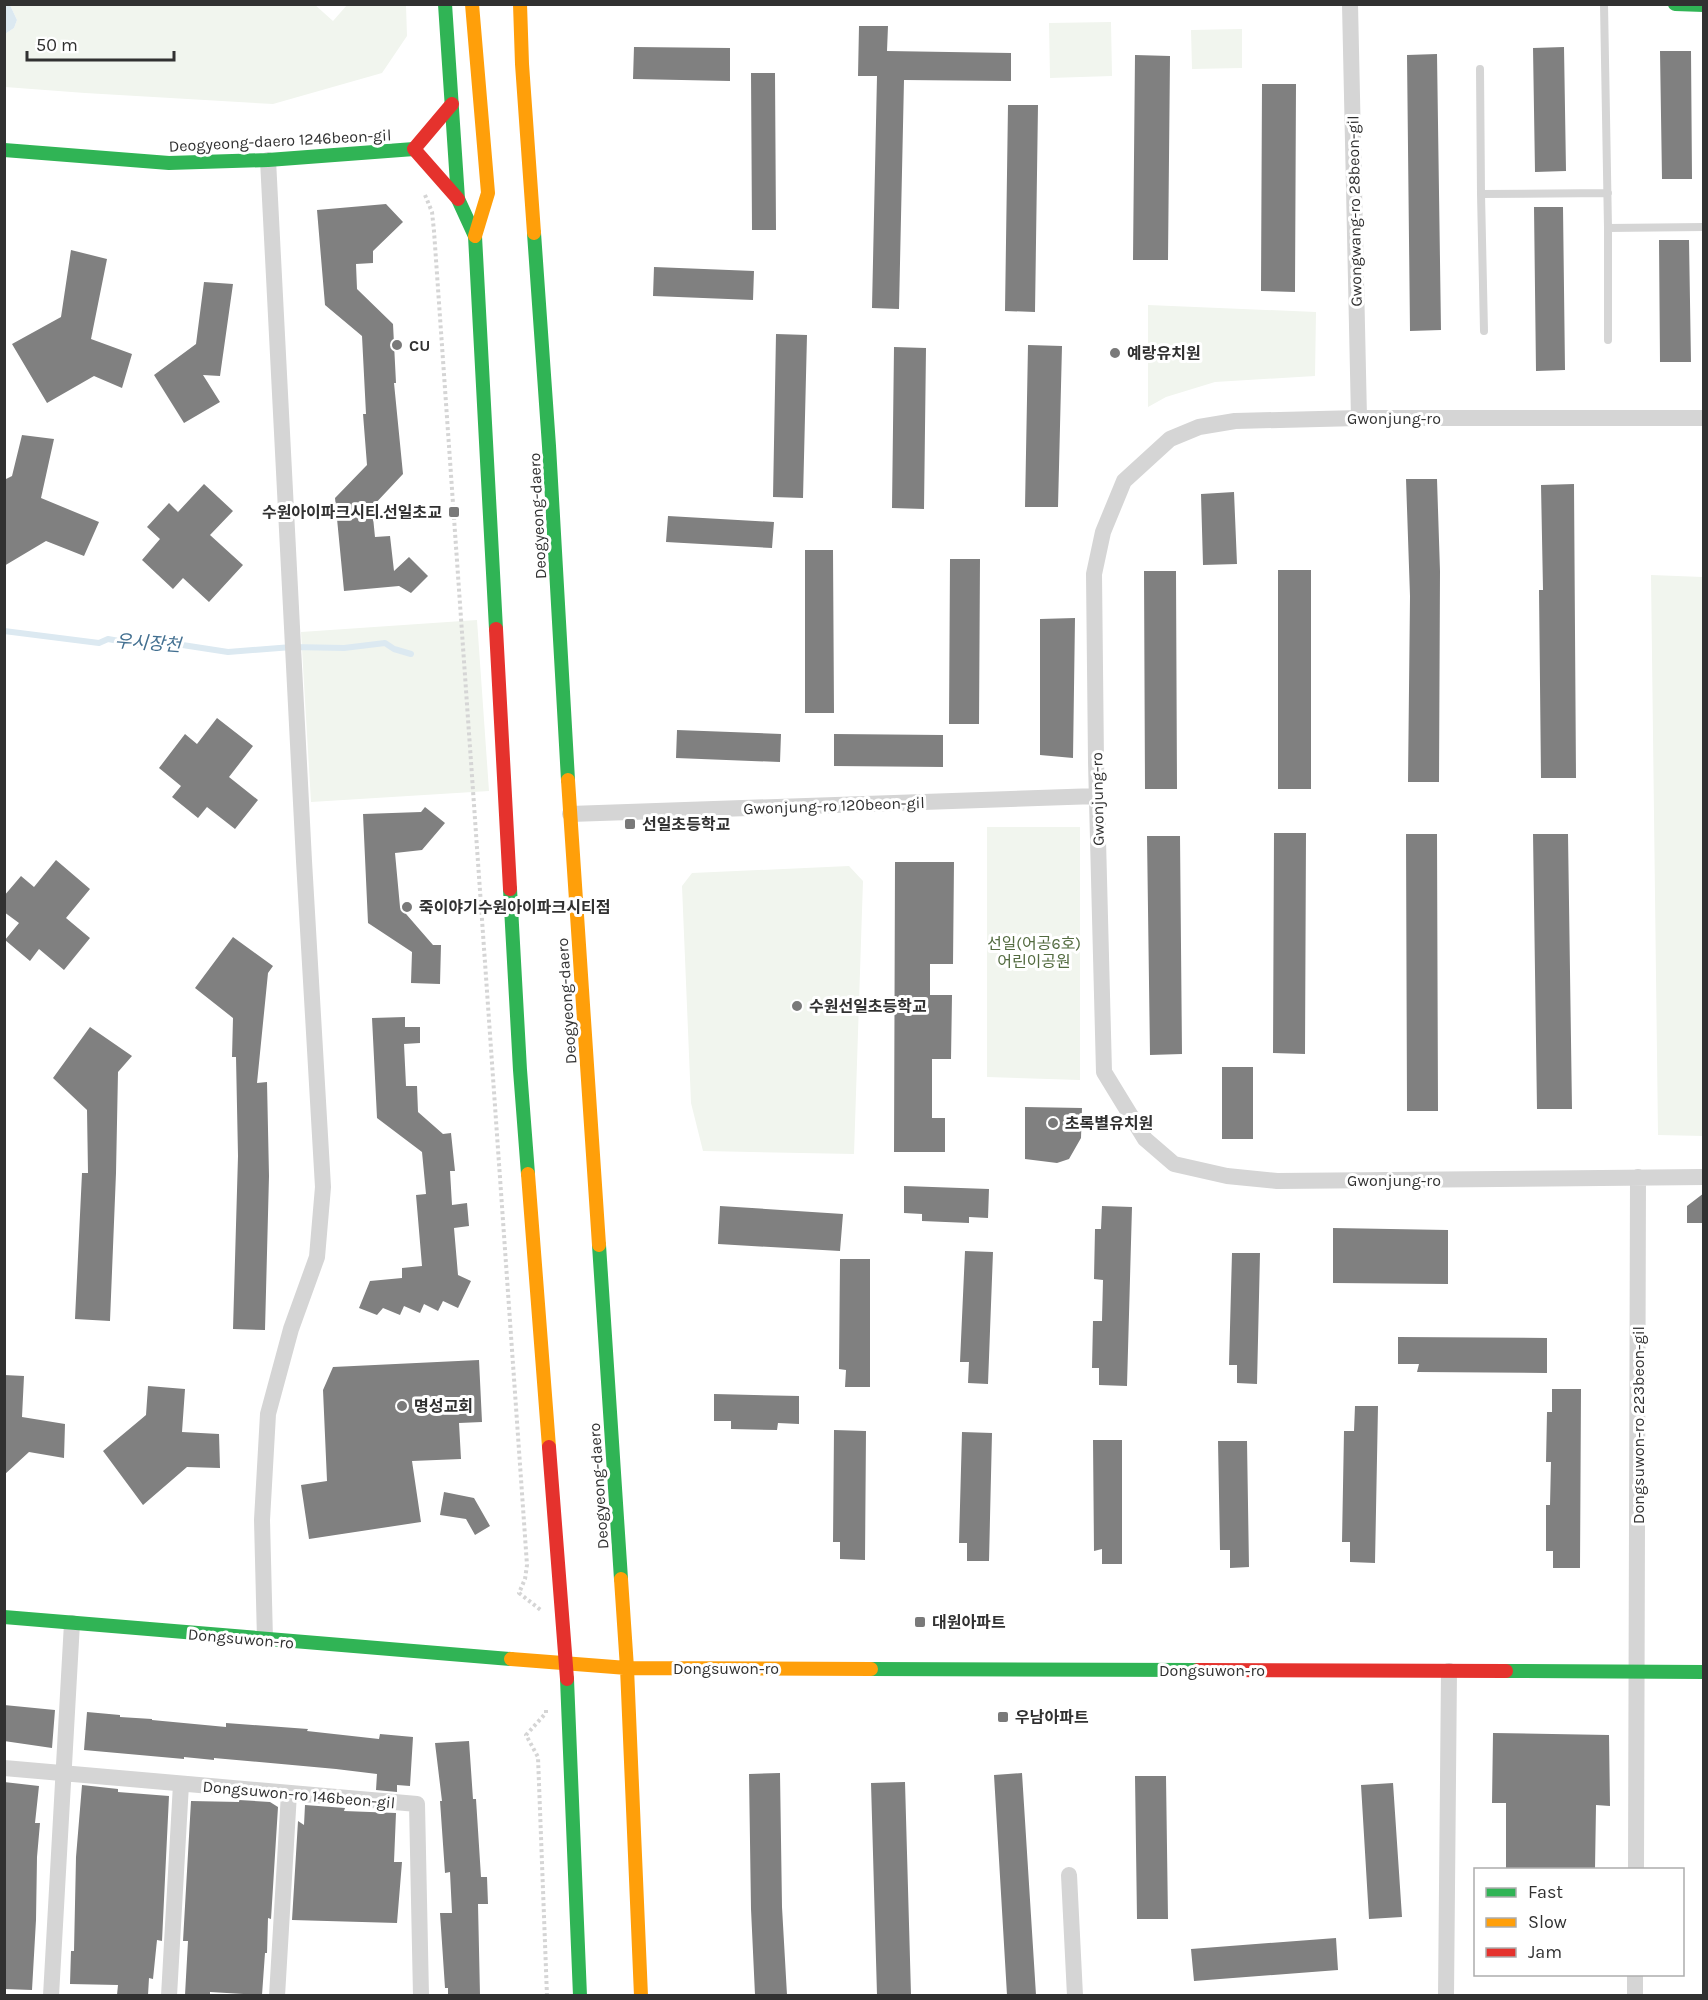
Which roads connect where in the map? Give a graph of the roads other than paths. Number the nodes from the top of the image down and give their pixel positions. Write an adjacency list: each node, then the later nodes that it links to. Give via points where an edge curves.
1 (445, 4): 9 (main road)
2 (472, 4): 18 (main road, via 488,193)
3 (520, 4): 24 (main road, Deogyeong-daero)
4 (1350, 4): 21 (street, Gwongwang-ro 28beon-gil)
5 (1604, 4): 14 (lane)
6 (1676, 4): 7 (main road)
7 (1704, 5)
8 (1480, 69): 13 (lane)
9 (452, 104): 10 (main road); 15 (main road)
10 (414, 149): 12 (main road, Deogyeong-daero 1246beon-gil); 15 (main road)
11 (4, 150): 12 (main road, Deogyeong-daero 1246beon-gil, via 169,163)
12 (268, 160): 29 (street, via 323,1187 317,1257 291,1329 268,1414 262,1521)
13 (1481, 194): 14 (lane); 19 (lane)
14 (1608, 194): 17 (lane)
15 (458, 199): 18 (main road)
16 (1704, 227): 17 (lane)
17 (1608, 228): 20 (lane)
18 (475, 236): 30 (main road, via 520,1070)
19 (1484, 331)
20 (1608, 340)
21 (1359, 418): 22 (street, Gwonjung-ro); 23 (street, Gwonjung-ro, via 1235,421 1199,427 1170,439 1124,481 1103,532 1094,574)
22 (1704, 418)
23 (1097, 796): 24 (street, Gwonjung-ro 120beon-gil); 25 (street, Gwonjung-ro, via 1104,1072 1145,1139 1174,1164 1227,1176 1277,1181)
24 (570, 814): 31 (main road, Deogyeong-daero)
25 (1638, 1177): 26 (street, Gwonjung-ro); 33 (street, Dongsuwon-ro 223beon-gil)
26 (1704, 1177)
27 (4, 1617): 28 (main road, Dongsuwon-ro)
28 (72, 1623): 29 (main road, Dongsuwon-ro); 36 (street)
29 (266, 1640): 30 (main road, Dongsuwon-ro)
30 (566, 1663): 31 (main road, Dongsuwon-ro); 46 (main road)
31 (627, 1668): 32 (main road, Dongsuwon-ro); 47 (main road, Deogyeong-daero)
32 (1449, 1671): 33 (main road, Dongsuwon-ro); 49 (street)
33 (1638, 1672): 34 (main road, Dongsuwon-ro); 39 (street, Dongsuwon-ro 223beon-gil)
34 (1704, 1672)
35 (4, 1768): 36 (street, Dongsuwon-ro 146beon-gil)
36 (64, 1773): 37 (street, Dongsuwon-ro 146beon-gil); 42 (street)
37 (181, 1784): 38 (street, Dongsuwon-ro 146beon-gil); 43 (street)
38 (289, 1793): 44 (street); 45 (street, Dongsuwon-ro 146beon-gil, via 417,1804)
39 (1636, 1868)
40 (1069, 1875): 48 (street)
41 (1635, 1976): 50 (street)
42 (51, 1995)
43 (169, 1995)
44 (277, 1995)
45 (421, 1995)
46 (580, 1995)
47 (641, 1995)
48 (1075, 1995)
49 (1446, 1995)
50 (1635, 1995)

